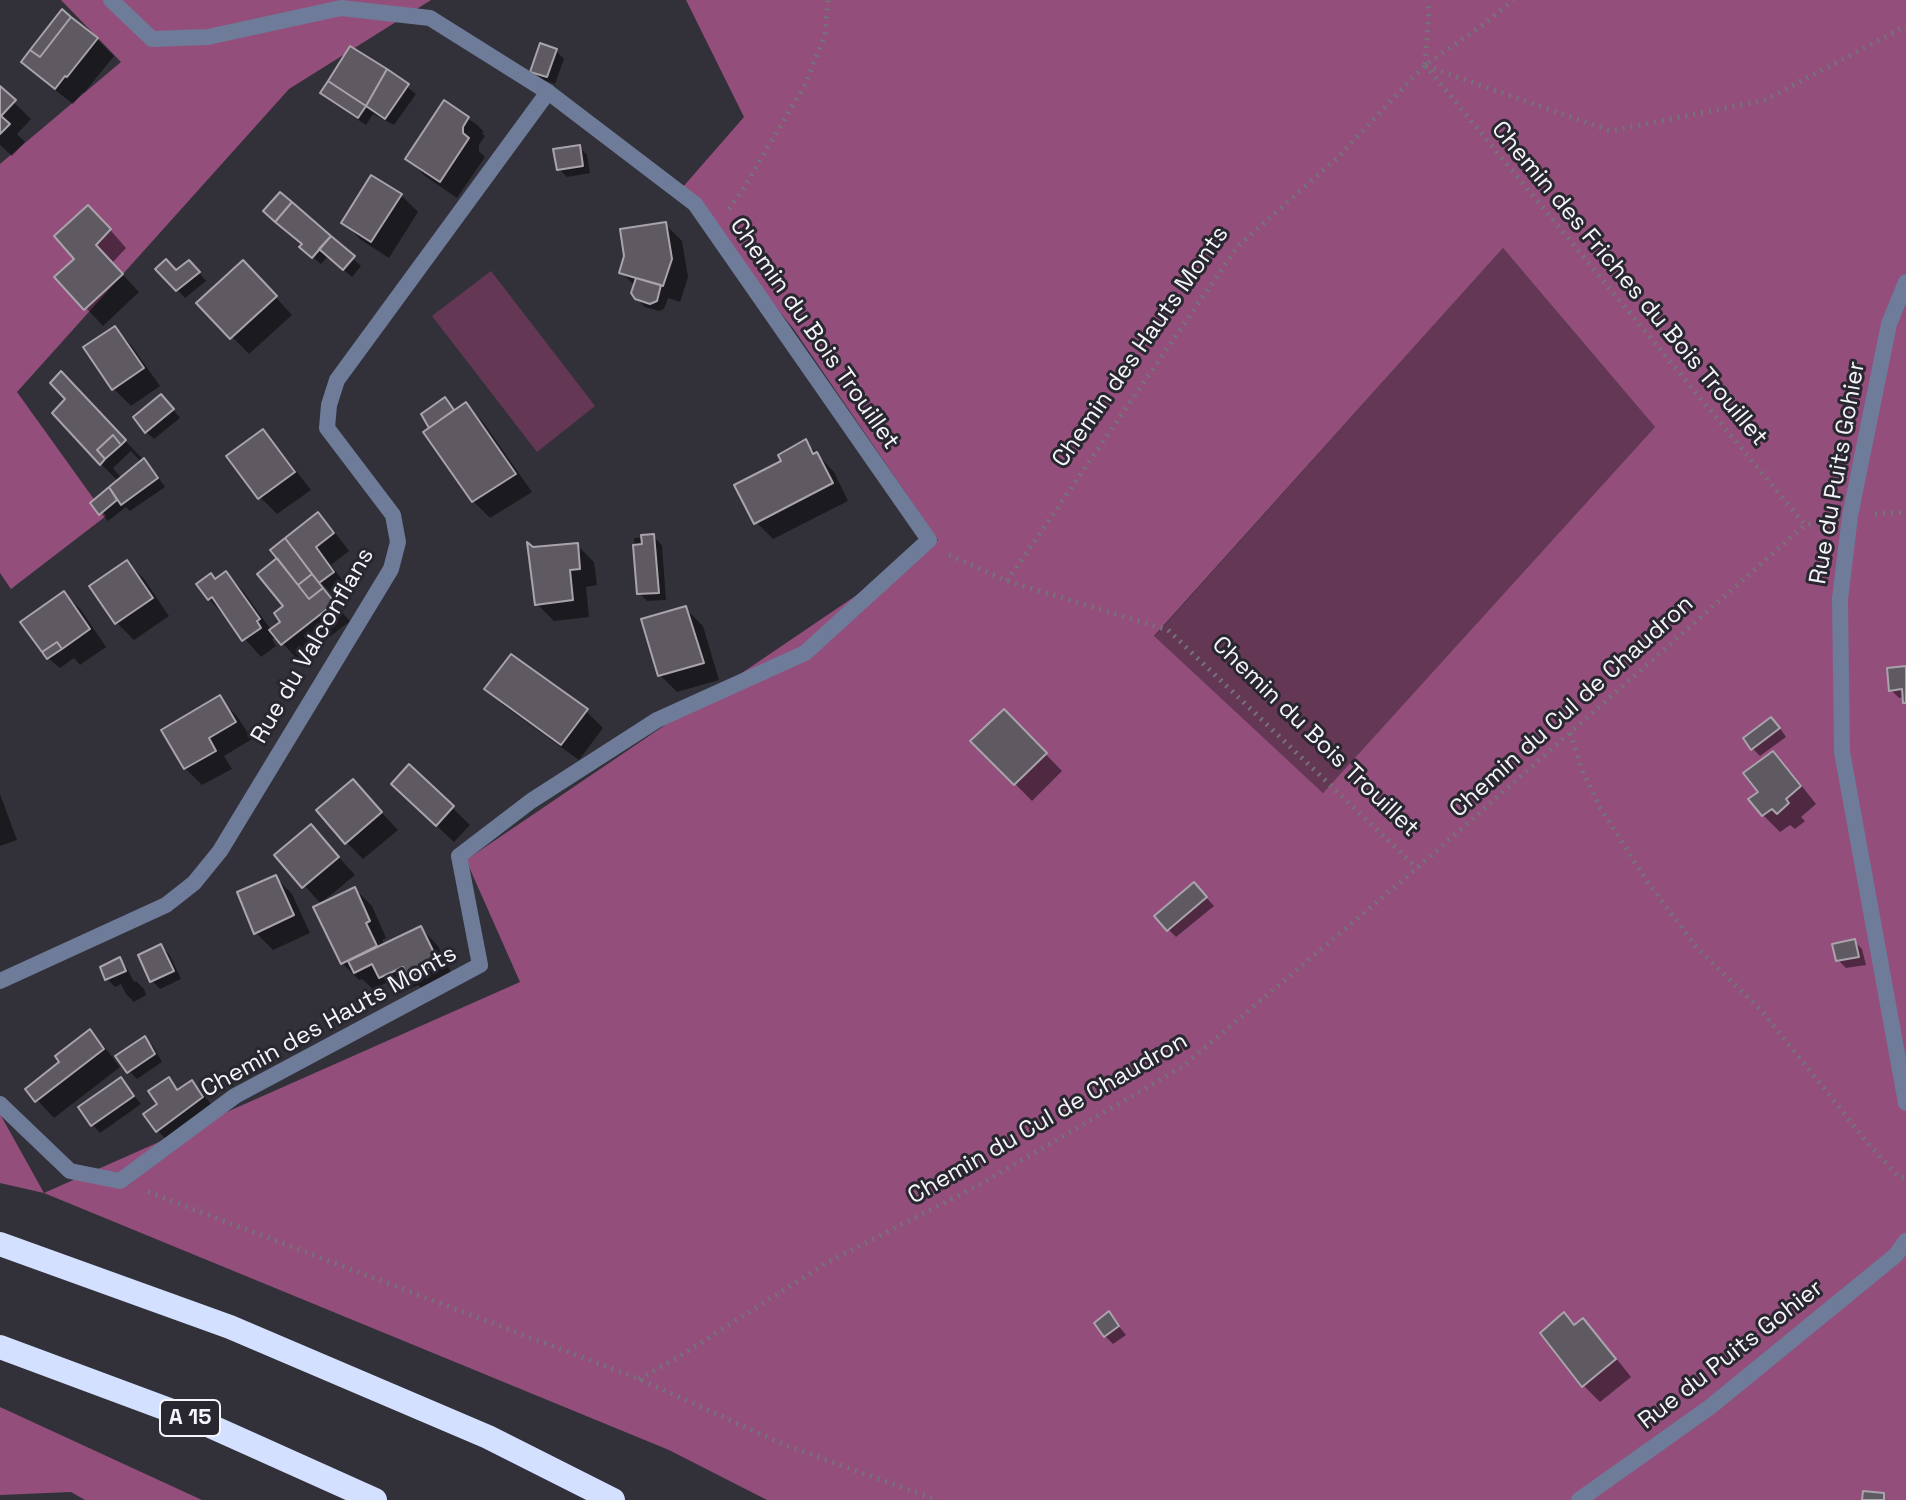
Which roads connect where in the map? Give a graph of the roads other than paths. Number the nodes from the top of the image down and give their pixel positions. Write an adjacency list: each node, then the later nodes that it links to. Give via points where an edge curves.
1 (111, 0): 2 (street, Chemin du Bois Trouillet, via 152,39 208,37 341,8 430,18)
2 (548, 92): 4 (street, Chemin du Bois Trouillet, via 695,204); 5 (street, Rue du Valconflans, via 337,380 327,428 393,515 398,542 391,569 220,851 194,883 166,905)
3 (1906, 282): 6 (street, Rue du Puits Gohier, via 1889,324 1850,516 1840,599 1842,752)
4 (929, 540): 7 (street, Chemin des Hauts Monts, via 805,653 657,720 531,801 459,856 480,965 235,1096 120,1181 70,1171)
5 (0, 981)
6 (1906, 1103)
7 (0, 1104)
8 (1906, 1241): 13 (street, Rue du Puits Gohier, via 1896,1255 1710,1407)
9 (0, 1244): 12 (highway, via 230,1327 488,1437)
10 (0, 1347): 11 (highway, A 15, via 199,1421)
11 (375, 1500)
12 (613, 1500)
13 (1579, 1500)

